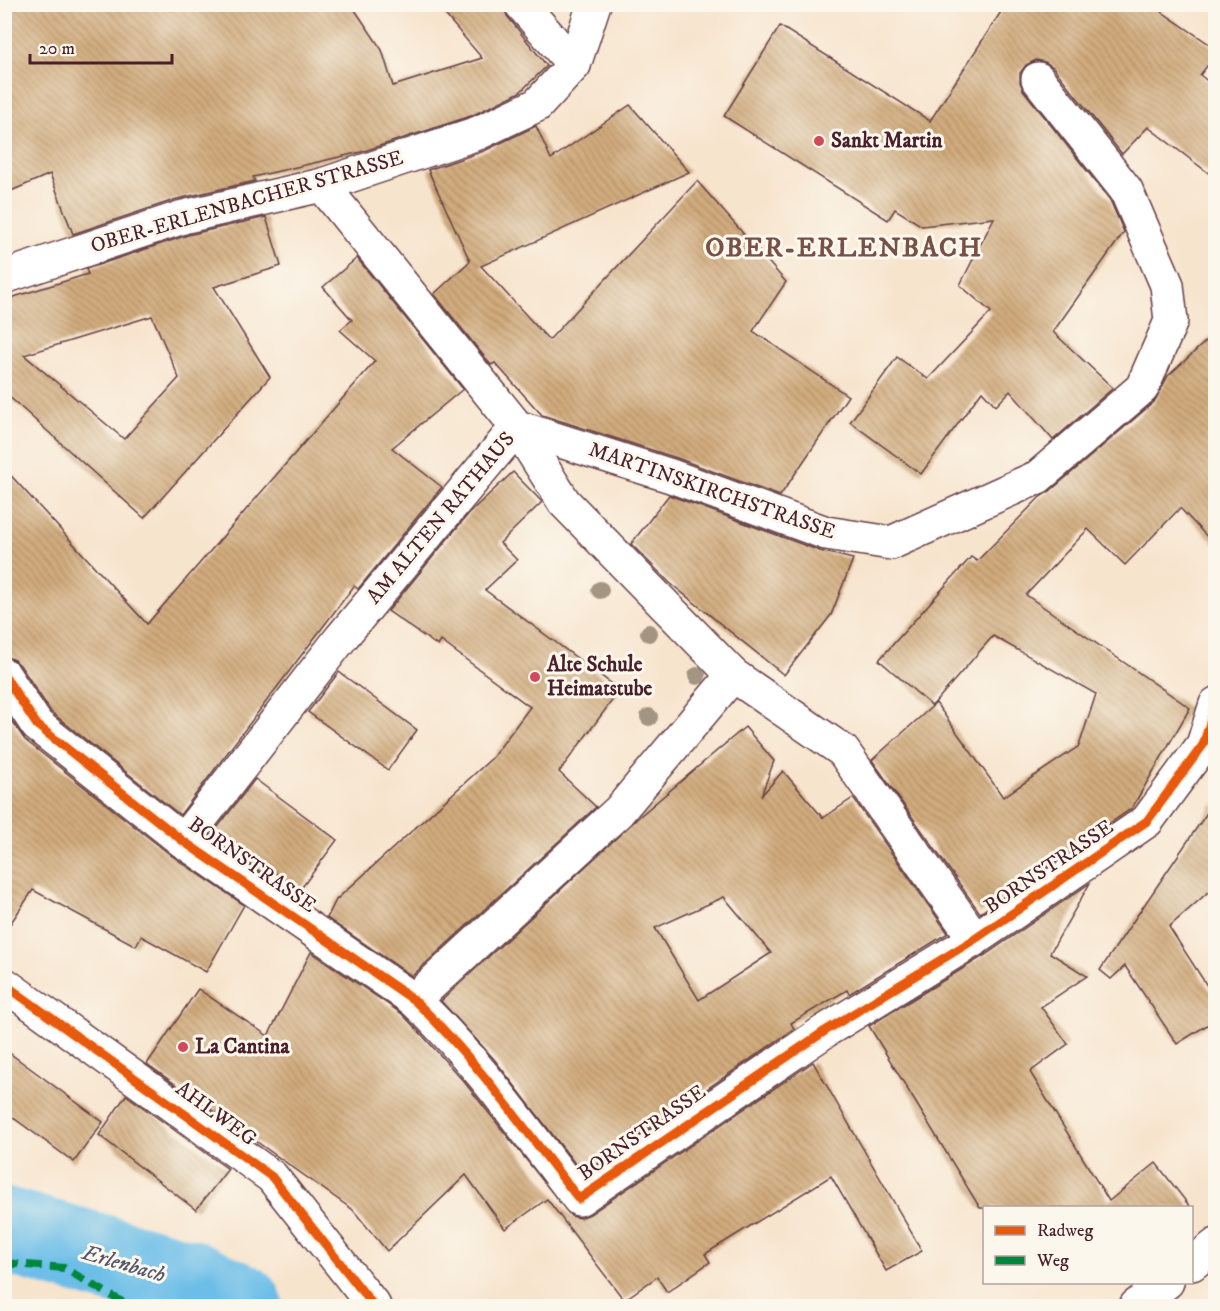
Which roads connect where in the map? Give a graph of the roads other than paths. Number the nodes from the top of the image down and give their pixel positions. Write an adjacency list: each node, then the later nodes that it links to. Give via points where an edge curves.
1 (521, 4): 3 (street)
2 (594, 4): 3 (street, OBER-ERLENBACHER STRASSE)
3 (574, 64): 5 (street, OBER-ERLENBACHER STRASSE, via 537,105 478,133)
4 (1038, 79): 7 (street, MARTINSKIRCHSTRASSE, via 1126,190 1167,285 1171,321 1142,388 1038,477 891,543 826,533 671,476)
5 (322, 185): 6 (street, OBER-ERLENBACHER STRASSE, via 183,217); 7 (street)
6 (4, 277)
7 (517, 427): 9 (street, AM ALTEN RATHAUS, via 564,502); 12 (street, AM ALTEN RATHAUS, via 341,638)
8 (4, 675): 12 (street, BORNSTRASSE, via 38,725)
9 (733, 675): 13 (street, AM ALTEN RATHAUS, via 843,752); 15 (street, via 620,811)
10 (1215, 704): 11 (street, BORNSTRASSE)
11 (1209, 749): 13 (street, BORNSTRASSE, via 1147,821)
12 (183, 841): 15 (street, BORNSTRASSE)
13 (975, 939): 15 (street, BORNSTRASSE, via 825,1031 579,1199 491,1085)
14 (4, 984): 19 (street, AHLWEG, via 272,1177)
15 (414, 999)
16 (1215, 1245): 17 (street)
17 (1193, 1262)
18 (1164, 1284): 20 (street)
19 (374, 1306)
20 (1136, 1306)

